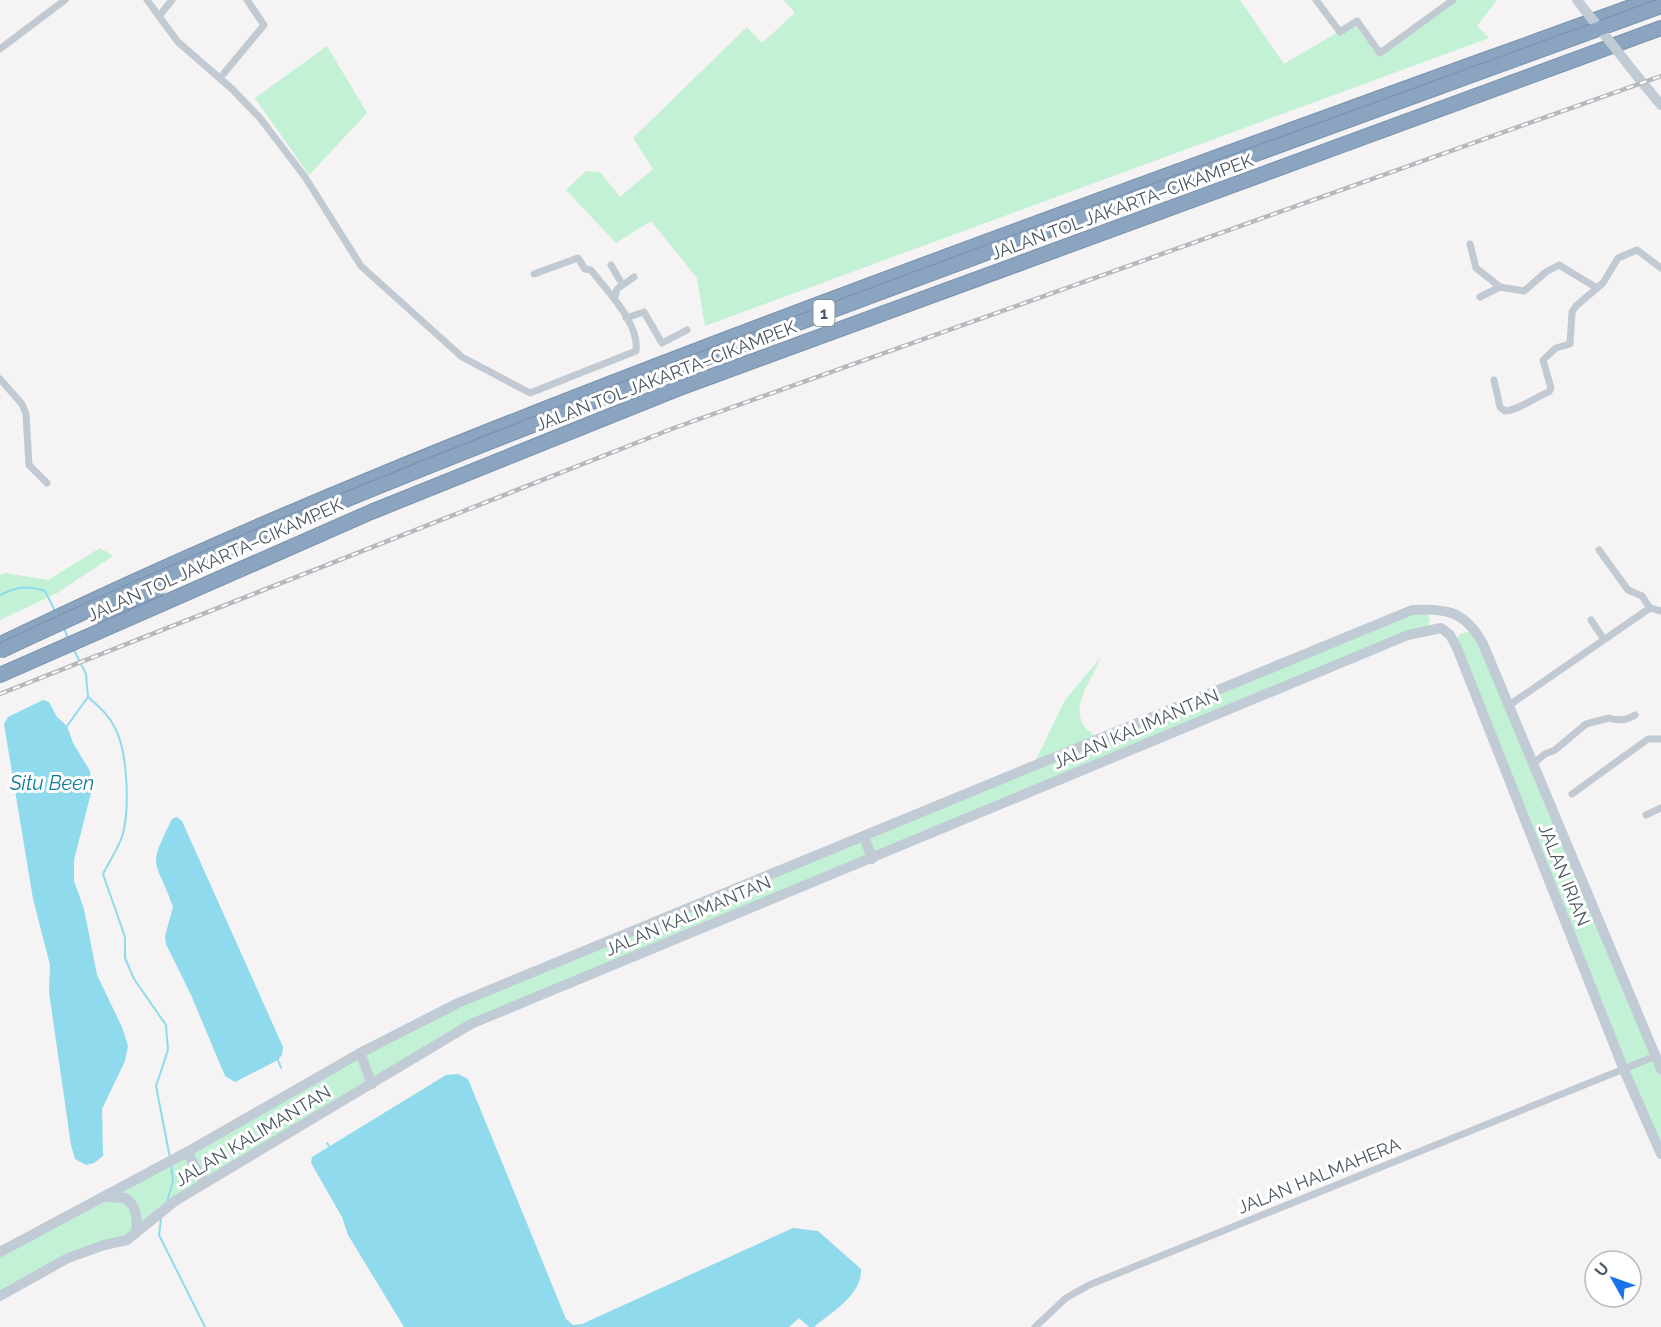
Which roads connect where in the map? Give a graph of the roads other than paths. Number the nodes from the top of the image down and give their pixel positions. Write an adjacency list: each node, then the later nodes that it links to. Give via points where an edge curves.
1 (65, 0): 13 (street)
2 (147, 0): 11 (street)
3 (172, 0): 11 (street)
4 (247, 0): 14 (street, via 264,25)
5 (1316, 0): 6 (street, via 1340,32 1357,21 1380,53)
6 (1453, 0)
7 (1577, 0): 15 (street, bridge)
8 (1650, 0): 39 (highway, JALAN TOL JAKARTA–CIKAMPEK / 1, via 684,354 347,490)
9 (1661, 6): 41 (highway, 1, bridge, via 892,287 533,424 117,596)
10 (1661, 14): 42 (highway, 1, bridge, via 742,351 361,501)
11 (159, 16): 14 (street, via 178,42)
12 (1661, 28): 43 (highway, JALAN TOL JAKARTA–CIKAMPEK / 1, via 677,389 371,512)
13 (0, 49)
14 (220, 78): 26 (street, via 274,135 361,266 468,361 526,392 536,392 636,351 634,334)
15 (1661, 105)
16 (1470, 244): 22 (street, via 1476,268)
17 (611, 265): 21 (street)
18 (1661, 268): 23 (street, via 1639,251 1627,253 1618,258 1607,279)
19 (534, 274): 24 (street, via 577,258)
20 (634, 277): 21 (street)
21 (622, 284): 24 (street)
22 (1500, 287): 23 (street, via 1524,291 1559,266); 25 (street)
23 (1597, 288): 29 (street, via 1572,312 1570,344 1556,348 1543,360 1550,391 1504,411)
24 (615, 297): 26 (street)
25 (1480, 297)
26 (626, 318): 27 (street, via 644,312 662,343)
27 (687, 330)
28 (0, 379): 30 (street, via 22,404 29,465)
29 (1494, 380)
30 (47, 483)
31 (1599, 550): 32 (street, via 1628,591 1642,596)
32 (1650, 608): 34 (street); 38 (street)
33 (1412, 610): 36 (street, via 1425,612 1429,618 1428,627); 37 (street, JALAN IRIAN, via 1450,611); 51 (street, JALAN KALIMANTAN)
34 (1661, 611)
35 (1591, 620): 38 (street)
36 (1423, 630): 40 (street, JALAN IRIAN, via 1441,628); 52 (street, JALAN KALIMANTAN)
37 (1477, 633): 40 (street, via 1460,634); 44 (street, JALAN IRIAN)
38 (1603, 638): 44 (street)
39 (0, 644)
40 (1456, 647): 55 (street, JALAN IRIAN)
41 (0, 651)
42 (0, 658)
43 (0, 675)
44 (1508, 706): 47 (street, JALAN IRIAN)
45 (1635, 715): 47 (street, via 1627,720 1590,722)
46 (1661, 739): 48 (street, via 1648,739)
47 (1533, 763): 54 (street, JALAN IRIAN)
48 (1572, 794)
49 (1661, 808): 50 (street)
50 (1647, 815)
51 (864, 836): 52 (street); 53 (street, JALAN KALIMANTAN, via 459,1003)
52 (872, 859): 57 (street, JALAN KALIMANTAN, via 471,1024)
53 (360, 1053): 57 (street); 58 (street, JALAN KALIMANTAN)
54 (1658, 1055): 55 (street, JALAN HALMAHERA); 56 (street, JALAN IRIAN)
55 (1624, 1070): 59 (street, JALAN IRIAN); 65 (street, JALAN HALMAHERA, via 1089,1285 1066,1298)
56 (1661, 1070)
57 (372, 1084): 60 (street, JALAN KALIMANTAN)
58 (188, 1152): 60 (street); 61 (street, JALAN KALIMANTAN)
59 (1661, 1154)
60 (204, 1184): 62 (street, JALAN KALIMANTAN, via 175,1201)
61 (105, 1197): 62 (street, via 126,1198 132,1204 138,1214); 63 (street, JALAN KALIMANTAN)
62 (136, 1233): 64 (street, JALAN KALIMANTAN, via 123,1243 104,1245 68,1258)
63 (0, 1252)
64 (0, 1296)
65 (1035, 1327)

